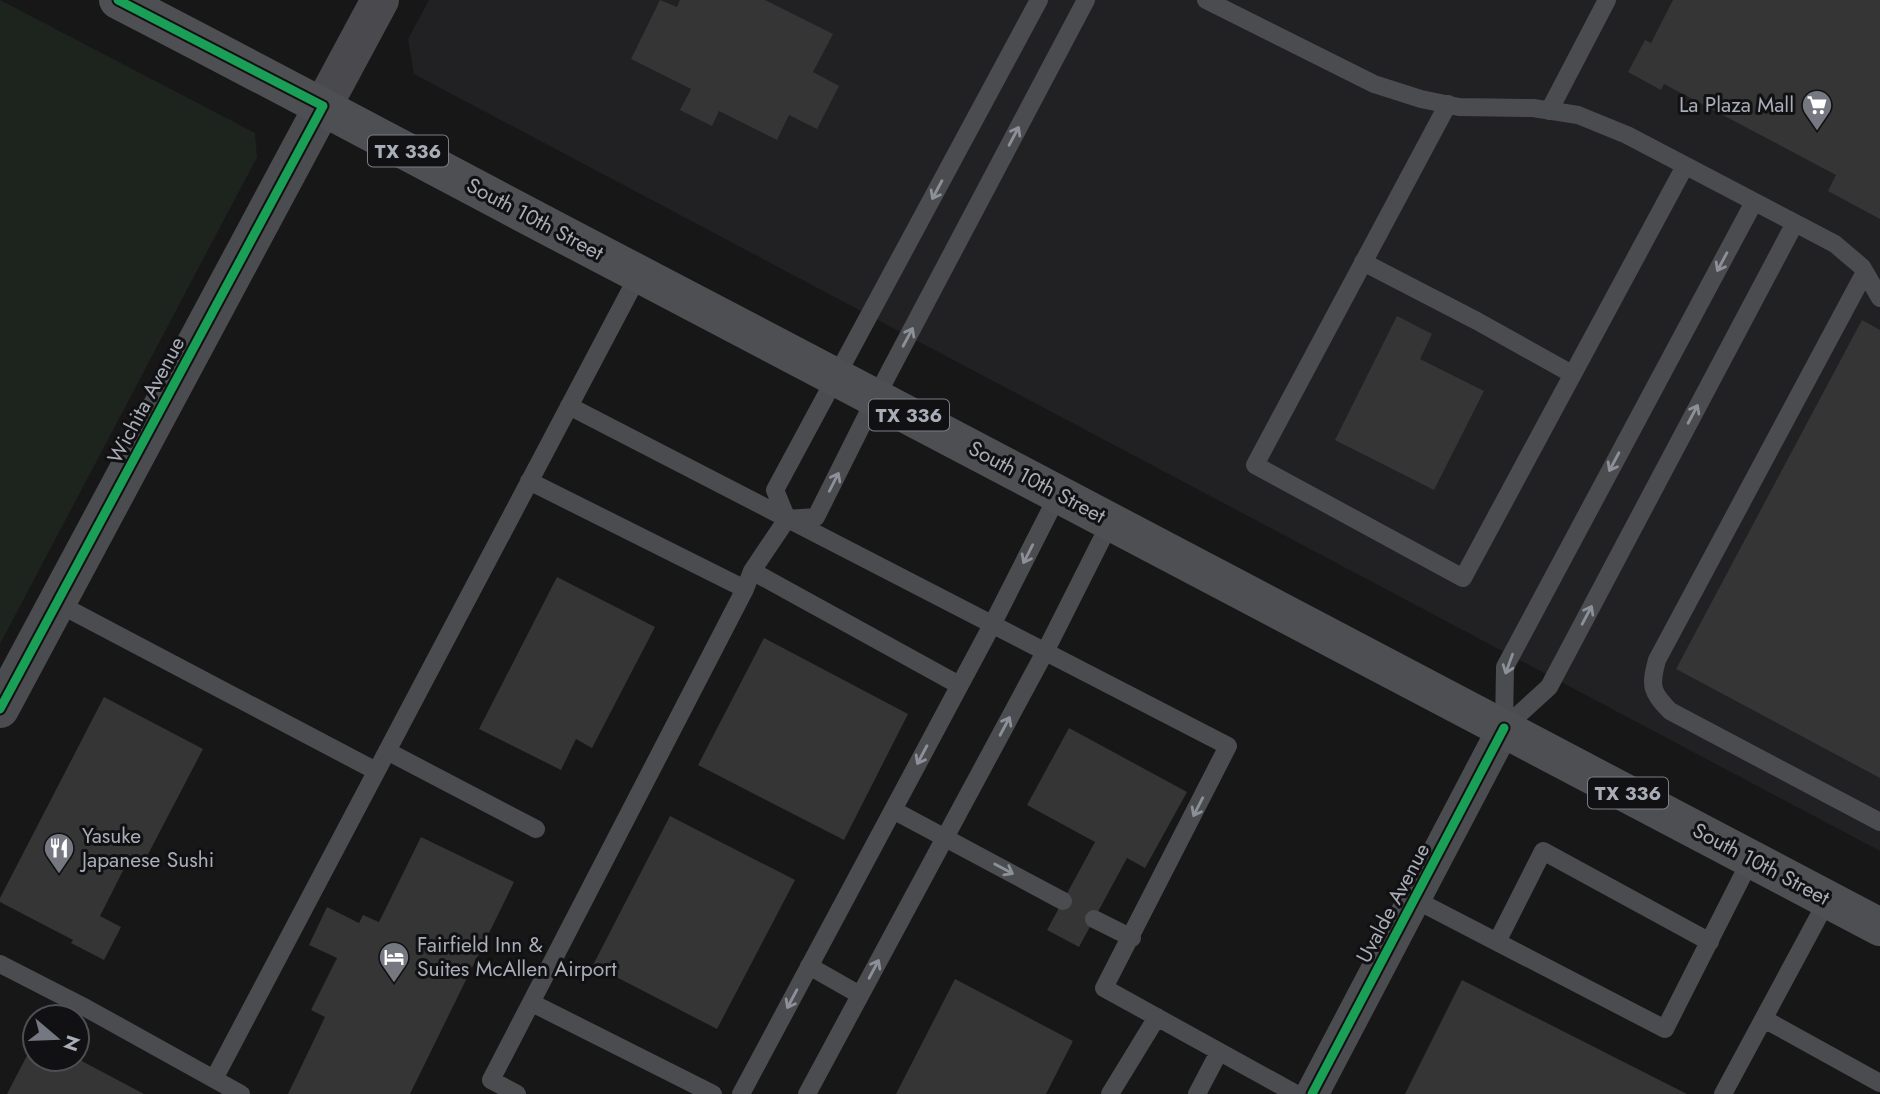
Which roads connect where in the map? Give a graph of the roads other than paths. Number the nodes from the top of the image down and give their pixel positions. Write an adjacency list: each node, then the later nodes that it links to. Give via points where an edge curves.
1 (118, 0): 8 (main road, South 10th Street / TX 336)
2 (380, 0): 8 (main road, Wichita Avenue)
3 (1039, 0): 18 (lane, one-way to 18)
4 (1086, 0): 19 (lane, one-way to 4)
5 (1206, 0): 7 (lane, via 1374,84)
6 (1607, 0): 9 (lane)
7 (1448, 104): 9 (lane); 13 (lane)
8 (323, 106): 15 (main road, South 10th Street / TX 336); 27 (street, Wichita Avenue)
9 (1549, 111): 10 (lane, via 1578,115)
10 (1685, 166): 11 (lane); 17 (lane)
11 (1754, 202): 12 (lane); 32 (lane, one-way to 32, via 1505,667)
12 (1795, 223): 14 (lane, via 1835,244); 32 (lane, one-way to 12, via 1549,687)
13 (1363, 262): 17 (lane); 17 (lane, via 1255,465 1463,578)
14 (1865, 272): 16 (lane); 36 (lane, via 1652,677 1656,697 1670,711)
15 (639, 274): 18 (main road, South 10th Street / TX 336); 20 (lane)
16 (1880, 298)
17 (1572, 374)
18 (837, 377): 19 (main road, South 10th Street / TX 336); 23 (lane, via 775,490)
19 (876, 397): 22 (main road, South 10th Street / TX 336); 23 (lane, one-way to 19, via 816,517)
20 (569, 406): 21 (lane); 23 (lane)
21 (529, 481): 26 (lane); 33 (lane)
22 (1059, 493): 24 (main road, South 10th Street / TX 336); 28 (lane, one-way to 28)
23 (787, 519): 25 (lane); 28 (lane)
24 (1111, 521): 29 (lane); 32 (main road, South 10th Street / TX 336)
25 (752, 571): 26 (lane); 30 (lane)
26 (745, 589): 51 (lane)
27 (57, 603): 31 (street, Wichita Avenue); 34 (lane)
28 (992, 625): 29 (lane); 30 (lane)
29 (1045, 652): 38 (lane, one-way to 29); 45 (lane, one-way to 45, via 1228,746)
30 (959, 685): 35 (lane, one-way to 35)
31 (0, 709)
32 (1504, 728): 39 (main road, South 10th Street / TX 336); 40 (street, Uvalde Avenue)
33 (387, 751): 34 (lane); 37 (lane)
34 (376, 771): 55 (lane)
35 (893, 810): 38 (lane); 49 (lane)
36 (1880, 822)
37 (536, 829)
38 (945, 838): 42 (lane, one-way to 42); 50 (lane, one-way to 38)
39 (1751, 859): 41 (main road, South 10th Street / TX 336); 47 (lane)
40 (1414, 899): 46 (lane); 65 (street, Uvalde Avenue)
41 (1828, 899): 44 (main road, South 10th Street / TX 336); 53 (lane)
42 (1063, 901)
43 (1094, 919): 45 (lane)
44 (1880, 927)
45 (1132, 938): 52 (lane, via 1104,988)
46 (1497, 942): 47 (lane, via 1665,1029); 47 (lane, via 1542,851)
47 (1710, 942)
48 (0, 964): 55 (lane)
49 (809, 966): 50 (lane); 60 (lane, one-way to 60)
50 (860, 995): 61 (lane)
51 (532, 1003): 58 (lane, via 491,1080); 59 (lane)
52 (1157, 1017): 54 (lane); 62 (lane)
53 (1764, 1019): 56 (lane); 66 (lane)
54 (1219, 1052): 63 (lane); 64 (lane)
55 (214, 1079): 57 (lane)
56 (1880, 1083)
57 (241, 1094)
58 (517, 1094)
59 (713, 1094)
60 (741, 1094)
61 (807, 1094)
62 (1110, 1094)
63 (1197, 1094)
64 (1296, 1094)
65 (1312, 1094)
66 (1723, 1094)

